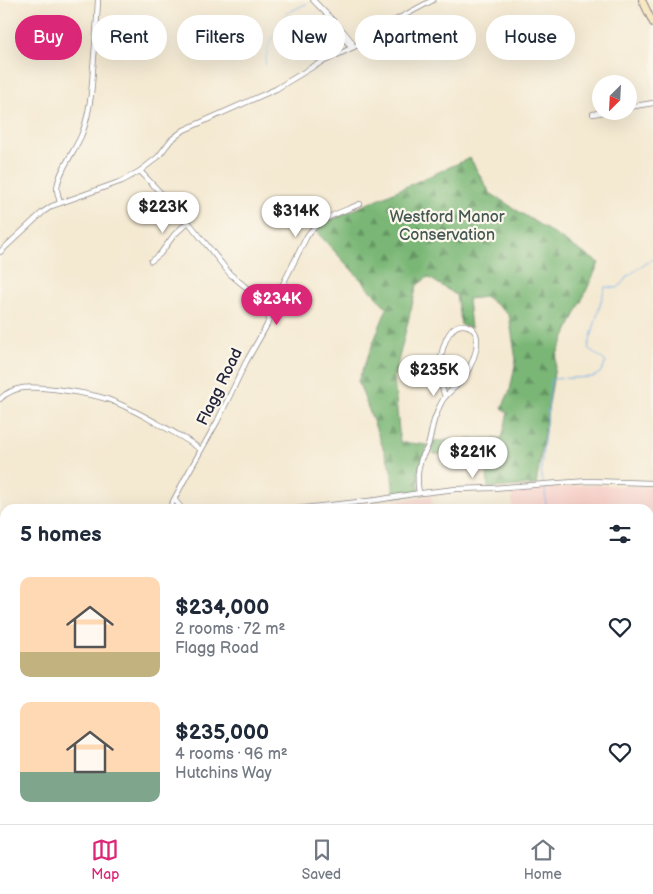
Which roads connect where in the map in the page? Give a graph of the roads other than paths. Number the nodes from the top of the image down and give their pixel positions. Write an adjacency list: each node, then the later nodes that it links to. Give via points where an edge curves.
1 (98, 0): 10 (street, via 90,107 77,146 58,182)
2 (313, 0): 6 (street, via 344,32)
3 (433, 0): 6 (street)
4 (642, 0): 5 (main road)
5 (653, 23)
6 (353, 47): 9 (street, via 268,93 184,130)
7 (653, 103): 8 (street)
8 (638, 106)
9 (140, 171): 10 (street, via 122,181); 12 (street)
10 (60, 203): 13 (street, via 43,212)
11 (360, 204): 15 (street, Flagg Road, via 313,228)
12 (188, 222): 14 (street); 15 (street, via 225,269)
13 (0, 252)
14 (151, 261)
15 (270, 310): 18 (street, Flagg Road, via 267,325)
16 (445, 397): 16 (street, via 441,385 441,356 453,329 466,326 476,335 475,354 462,380); 20 (street, via 435,416 419,465)
17 (0, 398): 18 (street, via 18,388 33,386 107,400 133,410)
18 (202, 450): 21 (street, Flagg Road)
19 (653, 483): 20 (street, via 580,481)
20 (419, 493): 24 (street)
21 (174, 500): 22 (street, Flagg Road); 23 (street)
22 (172, 504)
23 (178, 504)
24 (358, 504)

